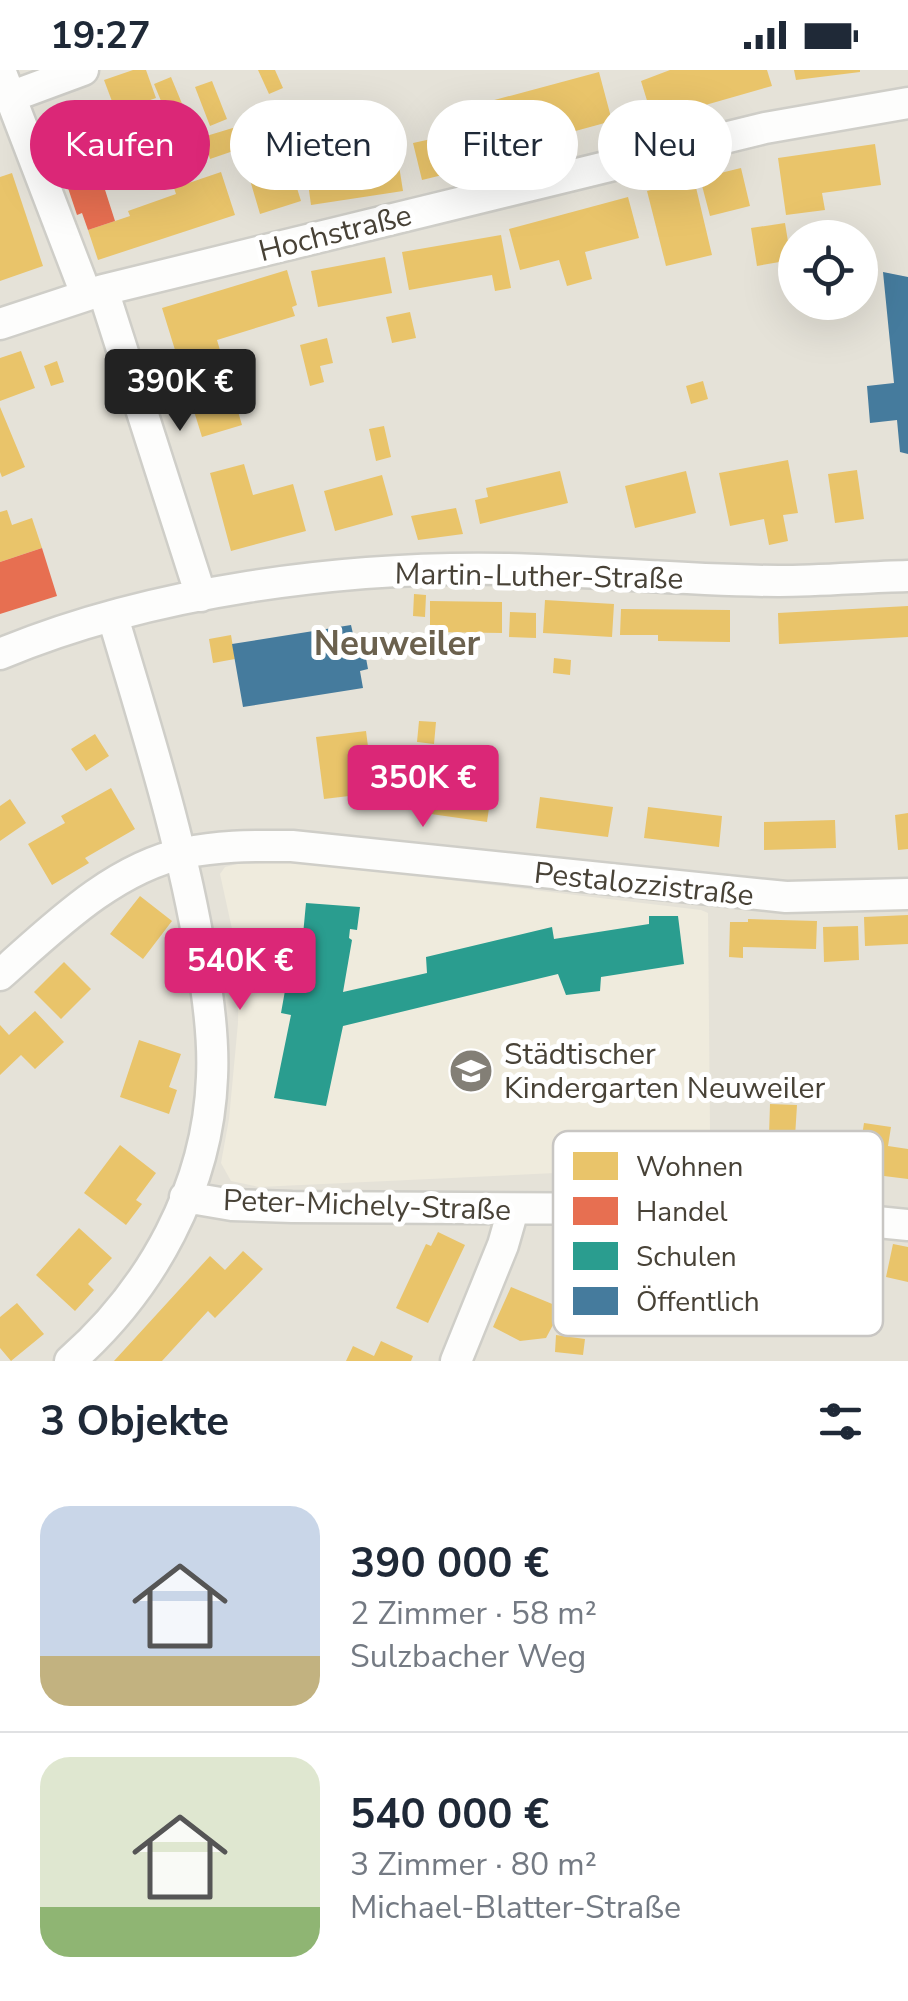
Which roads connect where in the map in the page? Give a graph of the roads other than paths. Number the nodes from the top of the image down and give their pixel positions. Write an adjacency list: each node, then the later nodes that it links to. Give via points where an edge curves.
1 (83, 70): 2 (street)
2 (5, 83): 4 (street)
3 (908, 103): 4 (street, Hochstraße, via 765,128)
4 (94, 292): 5 (street, Hochstraße); 7 (street)
5 (0, 324)
6 (908, 576): 7 (street, Martin-Luther-Straße, via 781,581 409,571)
7 (201, 596): 8 (street, Martin-Luther-Straße)
8 (113, 617): 9 (street, Martin-Luther-Straße); 10 (street)
9 (0, 654)
10 (181, 854): 11 (street, Pestalozzistraße, via 292,846 766,896); 12 (street, Pestalozzistraße, via 145,866 90,900); 13 (street, via 210,1006 212,1077)
11 (908, 894)
12 (0, 975)
13 (186, 1198): 14 (street, Peter-Michely-Straße, via 277,1207); 18 (street, via 142,1284)
14 (512, 1210): 15 (street, Peter-Michely-Straße); 19 (street)
15 (553, 1210)
16 (883, 1223): 17 (street, Peter-Michely-Straße)
17 (908, 1225)
18 (70, 1361)
19 (456, 1361)

